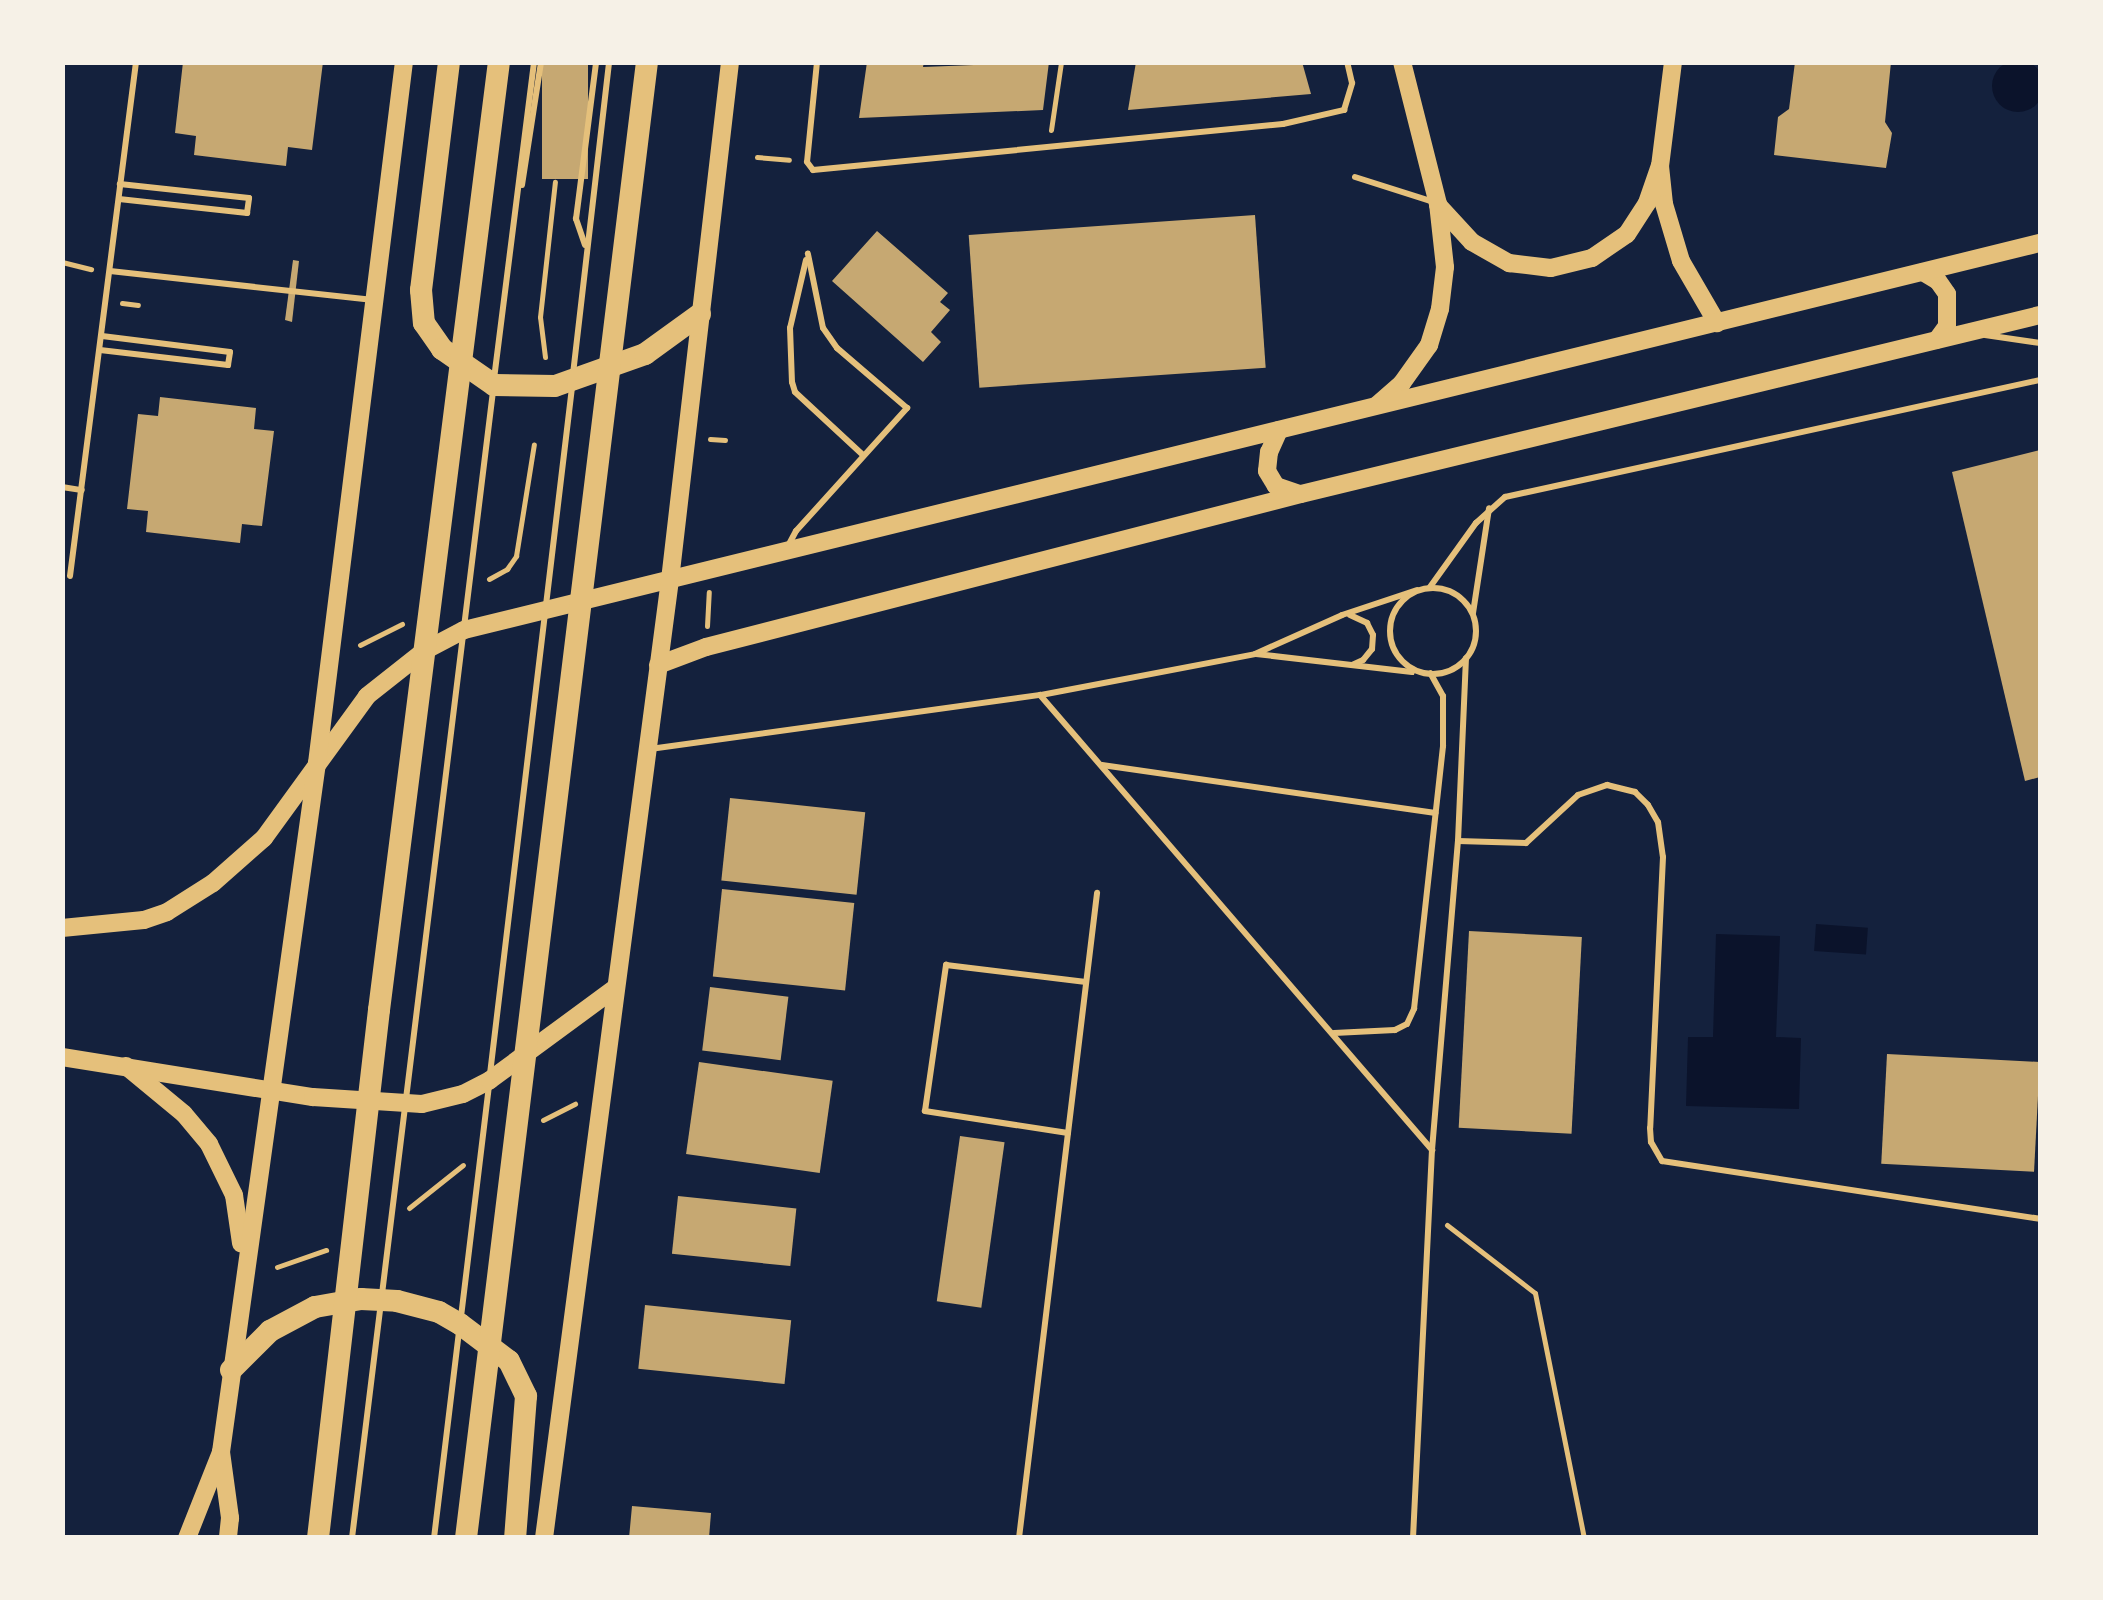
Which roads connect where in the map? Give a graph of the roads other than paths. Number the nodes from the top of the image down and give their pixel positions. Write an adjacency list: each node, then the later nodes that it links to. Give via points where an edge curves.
1 (136, 62): 16 (lane)
2 (404, 62): 23 (street)
3 (449, 62): 32 (highway, via 421,308 432,338)
4 (499, 62): 32 (highway)
5 (537, 62): 36 (lane)
6 (596, 62): 20 (lane, via 576,219)
7 (610, 62): 20 (lane)
8 (647, 62): 33 (highway)
9 (730, 62): 24 (street)
10 (817, 62): 11 (lane, via 807,162 813,170 1283,124 1344,110 1352,83)
11 (1347, 62)
12 (1402, 62): 18 (street)
13 (1672, 62): 14 (street)
14 (1660, 166): 18 (street, via 1627,234 1592,258 1551,268 1509,262 1472,242); 26 (street, via 1670,231)
15 (1354, 177): 18 (lane)
16 (120, 184): 17 (lane); 17 (lane, via 249,198 248,214)
17 (118, 200): 21 (lane)
18 (1438, 204): 37 (street, via 1445,268 1440,309 1429,344)
19 (2040, 244): 22 (street)
20 (585, 246): 35 (lane)
21 (110, 272): 23 (lane); 28 (lane)
22 (1924, 272): 26 (street); 29 (street, via 1947,294 1947,326)
23 (374, 300): 62 (street)
24 (700, 314): 33 (highway, via 671,338); 46 (street)
25 (2040, 315): 27 (street)
26 (1717, 323): 37 (street)
27 (1974, 333): 29 (street); 30 (lane)
28 (102, 336): 31 (lane); 31 (lane, via 230,352 228,365)
29 (1938, 340): 42 (street)
30 (2040, 344)
31 (100, 350): 41 (lane)
32 (460, 365): 36 (highway); 54 (highway)
33 (610, 370): 35 (highway); 49 (highway)
34 (2040, 380): 43 (lane, via 1505,498)
35 (572, 383): 36 (highway); 50 (lane)
36 (494, 385): 53 (lane)
37 (1375, 407): 38 (street)
38 (1279, 430): 42 (street, via 1268,471 1276,486); 44 (street)
39 (862, 456): 39 (lane, via 907,408 823,328 808,254 790,328 792,382); 44 (lane, via 796,530)
40 (62, 487): 41 (lane)
41 (82, 490): 45 (lane)
42 (1300, 494): 57 (street)
43 (1489, 508): 47 (lane); 52 (lane)
44 (788, 548): 46 (street)
45 (70, 576)
46 (670, 580): 49 (street); 57 (street)
47 (1430, 588): 48 (lane); 52 (lane, via 1456,594)
48 (1417, 590): 51 (lane); 59 (lane, via 1396,608 1390,634 1400,660)
49 (582, 602): 50 (street); 71 (highway)
50 (546, 610): 53 (street); 74 (lane)
51 (1342, 615): 55 (lane); 58 (lane, via 1356,615 1372,635 1372,649)
52 (1473, 615): 56 (lane, via 1474,644)
53 (464, 630): 54 (street); 77 (lane)
54 (424, 651): 62 (street, via 354,709); 76 (highway)
55 (1255, 654): 58 (lane); 60 (lane)
56 (1466, 658): 59 (lane, via 1455,668); 65 (lane)
57 (658, 664): 61 (street)
58 (1351, 666): 59 (lane)
59 (1427, 673): 64 (lane, via 1441,686 1444,714)
60 (1040, 695): 61 (lane); 63 (lane)
61 (646, 750): 69 (street)
62 (317, 763): 67 (street, via 264,838 194,896 144,920); 75 (street)
63 (1100, 764): 64 (lane); 70 (lane)
64 (1436, 813): 70 (lane, via 1407,1024)
65 (1458, 841): 79 (lane); 80 (lane, via 1526,844 1578,795 1608,785 1635,792 1648,805 1658,822 1662,857 1650,1128 1662,1161)
66 (1097, 893): 68 (lane)
67 (62, 928)
68 (1086, 982): 78 (lane); 78 (lane, via 946,965 926,1111)
69 (614, 989): 71 (street); 95 (street)
70 (1334, 1033): 79 (lane)
71 (526, 1054): 74 (street); 85 (highway)
72 (62, 1057): 73 (street)
73 (126, 1066): 75 (street); 81 (street, via 209,1144 234,1195)
74 (490, 1080): 77 (street, via 444,1100); 84 (lane)
75 (270, 1091): 76 (street); 81 (street)
76 (368, 1103): 77 (street); 83 (highway)
77 (405, 1106): 82 (lane)
78 (1068, 1133): 96 (lane)
79 (1432, 1150): 97 (lane)
80 (2040, 1218)
81 (244, 1265): 86 (street)
82 (382, 1299): 83 (highway); 84 (highway, via 439,1312); 91 (lane)
83 (344, 1302): 86 (highway, via 290,1318 250,1346); 90 (highway)
84 (460, 1324): 85 (highway); 92 (lane)
85 (489, 1345): 93 (highway); 94 (highway, via 516,1371 526,1396)
86 (231, 1370): 87 (street)
87 (220, 1452): 88 (street); 89 (street)
88 (186, 1538)
89 (228, 1538)
90 (318, 1538)
91 (352, 1538)
92 (434, 1538)
93 (466, 1538)
94 (515, 1538)
95 (544, 1538)
96 (1020, 1538)
97 (1413, 1538)

